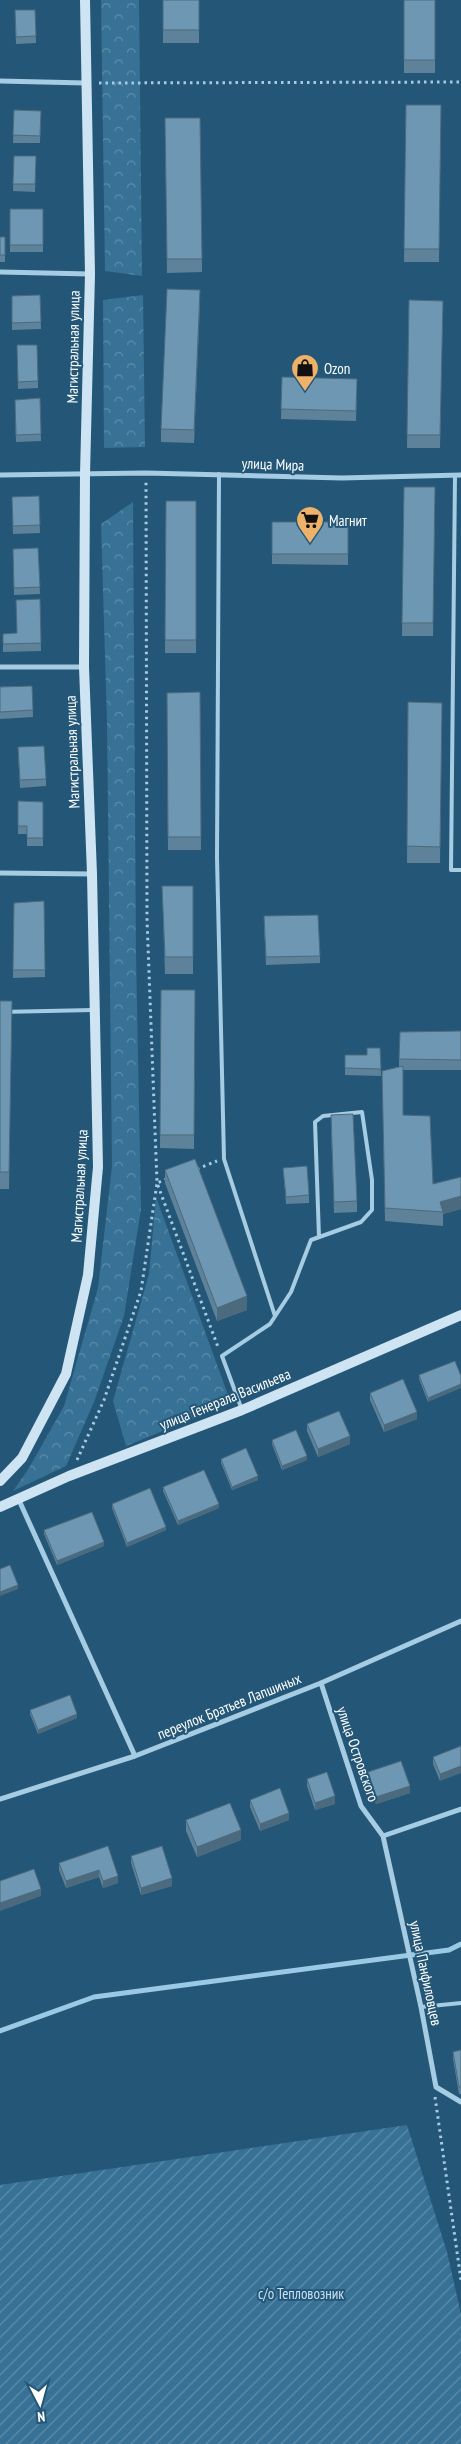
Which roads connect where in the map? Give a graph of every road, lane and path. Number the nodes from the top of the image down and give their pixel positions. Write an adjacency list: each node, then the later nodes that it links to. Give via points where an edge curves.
1 (85, 0): 4 (main road, Магистральная улица)
2 (0, 81): 4 (street)
3 (461, 82): 4 (path)
4 (86, 83): 6 (main road, Магистральная улица)
5 (0, 272): 6 (street)
6 (90, 274): 8 (main road, Магистральная улица)
7 (146, 473): 8 (street, улица Мира); 9 (street, улица Мира); 22 (path, via 147,919)
8 (85, 474): 10 (street, улица Мира); 13 (main road, Магистральная улица)
9 (219, 474): 11 (street, улица Мира, via 342,478); 19 (lane, via 217,858)
10 (0, 475)
11 (458, 475): 14 (lane, via 451,870)
12 (0, 667): 13 (street)
13 (84, 667): 16 (main road, Магистральная улица)
14 (461, 870)
15 (0, 872): 16 (street)
16 (92, 874): 17 (main road, Магистральная улица)
17 (95, 1010): 18 (lane); 29 (main road, Магистральная улица, via 98,1168 88,1275 66,1374 22,1458)
18 (0, 1012)
19 (224, 1159): 20 (path); 25 (lane)
20 (190, 1171)
21 (174, 1177): 22 (path)
22 (157, 1183): 26 (path); 28 (path, via 141,1291 104,1400)
23 (319, 1237): 23 (lane, via 361,1222 372,1210 372,1180 362,1112 323,1116 315,1122); 25 (lane, via 311,1240 291,1292)
24 (461, 1315): 27 (main road, улица Генерала Васильева)
25 (276, 1316): 26 (lane, via 270,1324)
26 (222, 1356): 27 (lane)
27 (242, 1410): 28 (main road, улица Генерала Васильева)
28 (69, 1476): 30 (main road, улица Генерала Васильева)
29 (0, 1481)
30 (18, 1498): 31 (main road, улица Генерала Васильева); 34 (street)
31 (0, 1507)
32 (461, 1621): 33 (street, переулок Братьев Лапшиных)
33 (321, 1683): 34 (street, переулок Братьев Лапшиных); 37 (street, улица Островского, via 361,1806)
34 (135, 1756): 35 (street, переулок Братьев Лапшиных)
35 (0, 1799)
36 (461, 1809): 37 (street)
37 (383, 1836): 39 (street, улица Панфиловцев)
38 (461, 2003): 39 (lane)
39 (421, 2007): 41 (street, улица Панфиловцев, via 436,2087)
40 (434, 2088): 42 (path)
41 (461, 2102)
42 (461, 2280)

